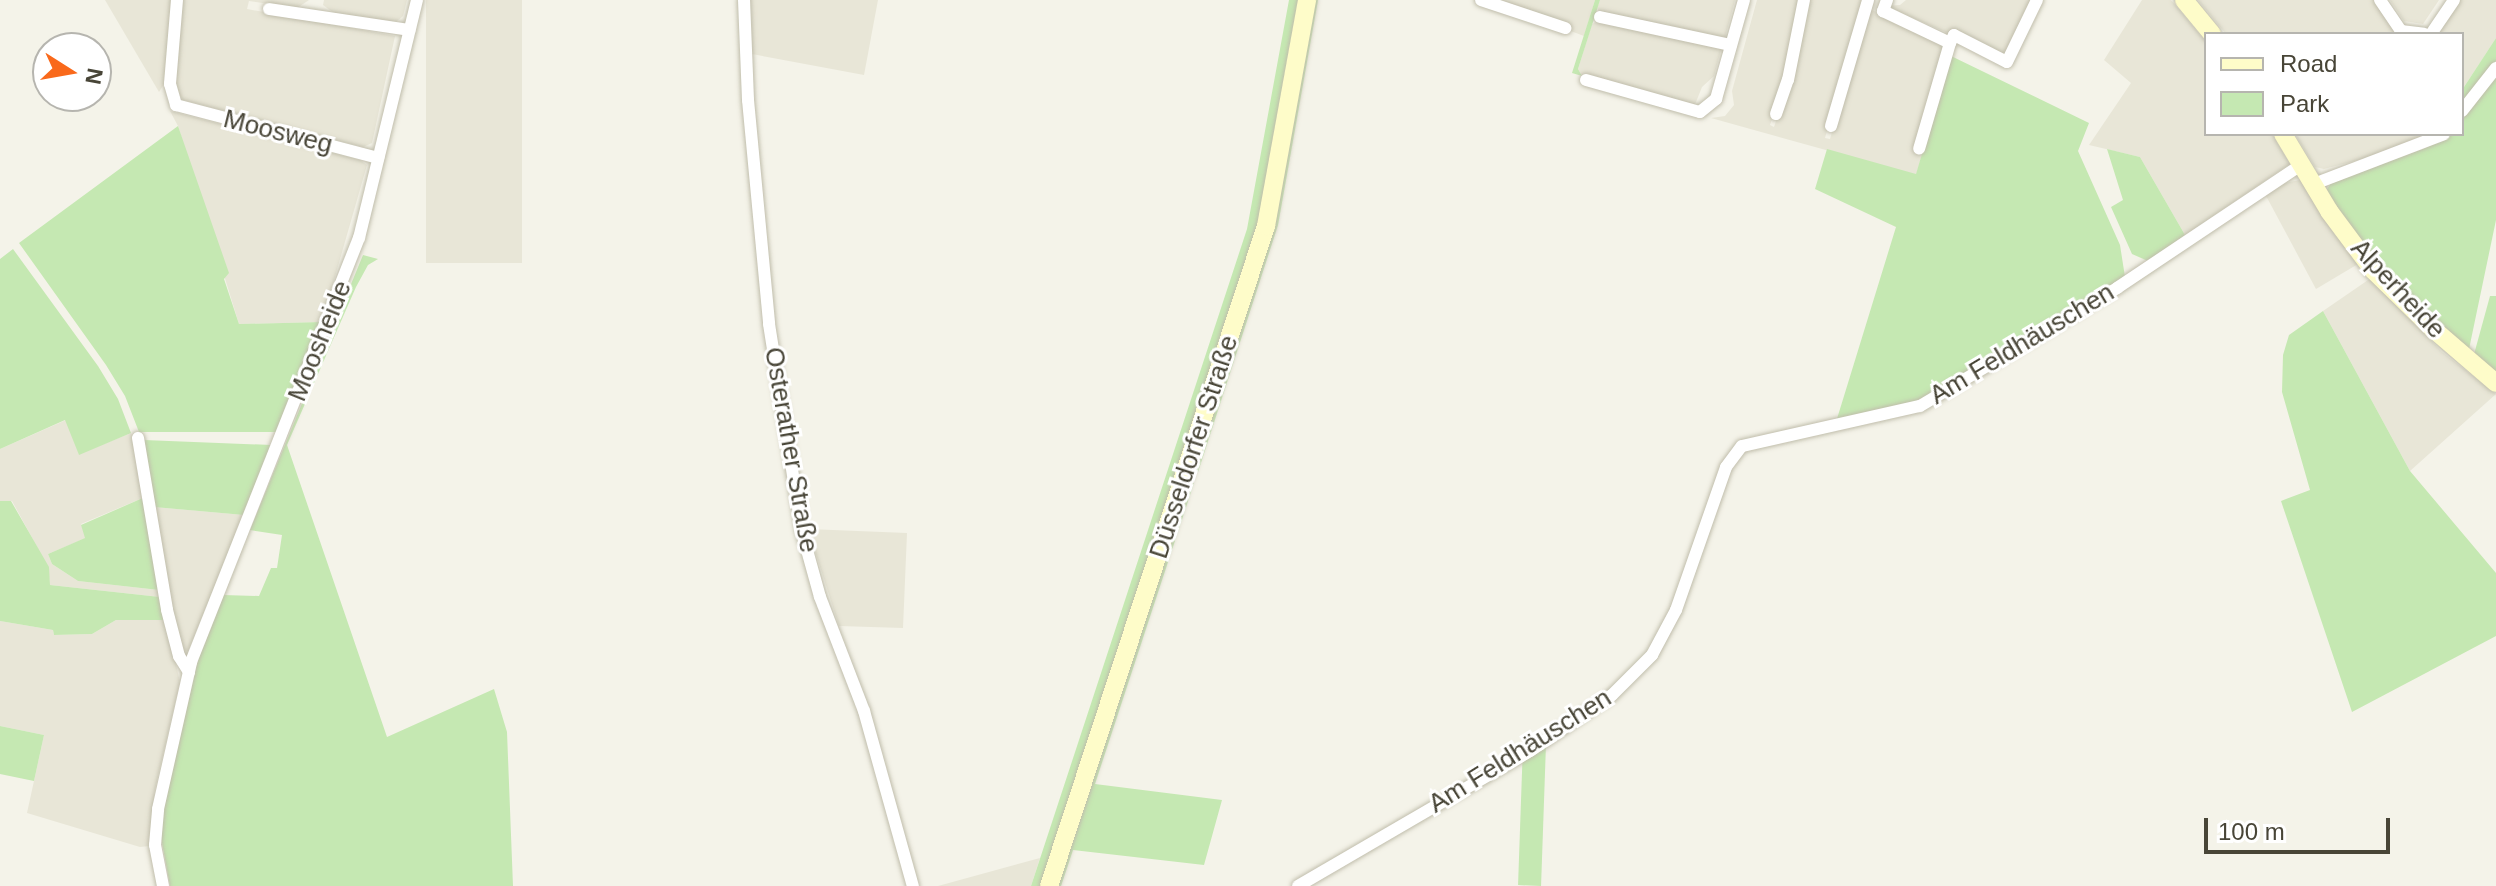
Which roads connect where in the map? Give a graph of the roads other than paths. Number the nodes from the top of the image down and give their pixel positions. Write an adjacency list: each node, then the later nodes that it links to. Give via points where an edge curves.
1 (177, 0): 33 (street, Moosweg, via 170,88 178,106)
2 (316, 0): 16 (street)
3 (417, 0): 19 (street, Moosheide)
4 (744, 0): 40 (street, Osterather Straße, via 769,324 802,532 820,597 861,702)
5 (1307, 0): 41 (main road, Düsseldorfer Straße, via 1266,226)
6 (1481, 0): 18 (street)
7 (1744, 0): 24 (street)
8 (1804, 0): 28 (street)
9 (1868, 0): 29 (street)
10 (1887, 0): 23 (street, via 1883,11)
11 (2037, 0): 23 (street, via 2007,62 1954,35)
12 (2184, 0): 20 (main road)
13 (2380, 0): 21 (street)
14 (2454, 0): 22 (street)
15 (269, 9): 16 (street)
16 (313, 15): 19 (street)
17 (1600, 17): 24 (street)
18 (1565, 28)
19 (409, 30): 33 (street, Moosheide)
20 (2210, 32)
21 (2402, 32)
22 (2432, 32)
23 (1950, 43): 32 (street)
24 (1731, 45): 26 (street, via 1716,99 1700,112)
25 (2496, 68): 27 (street)
26 (1586, 80)
27 (2464, 108)
28 (1776, 114)
29 (1831, 126)
30 (2284, 136): 34 (main road, Alperheide)
31 (2439, 136): 35 (street)
32 (1919, 149)
33 (378, 158): 38 (street, Moosheide, via 345,277)
34 (2302, 164): 35 (main road, Alperheide); 42 (street, Am Feldhäuschen, via 2117,288 1920,406 1742,446 1726,467 1676,610 1652,655 1612,695 1530,751)
35 (2314, 184): 36 (main road, Alperheide, via 2379,276)
36 (2496, 383)
37 (138, 438): 38 (street, via 164,594 177,648)
38 (189, 672): 39 (street, Moosheide, via 158,809 155,845)
39 (163, 886)
40 (913, 886)
41 (1049, 886)
42 (1298, 886)

